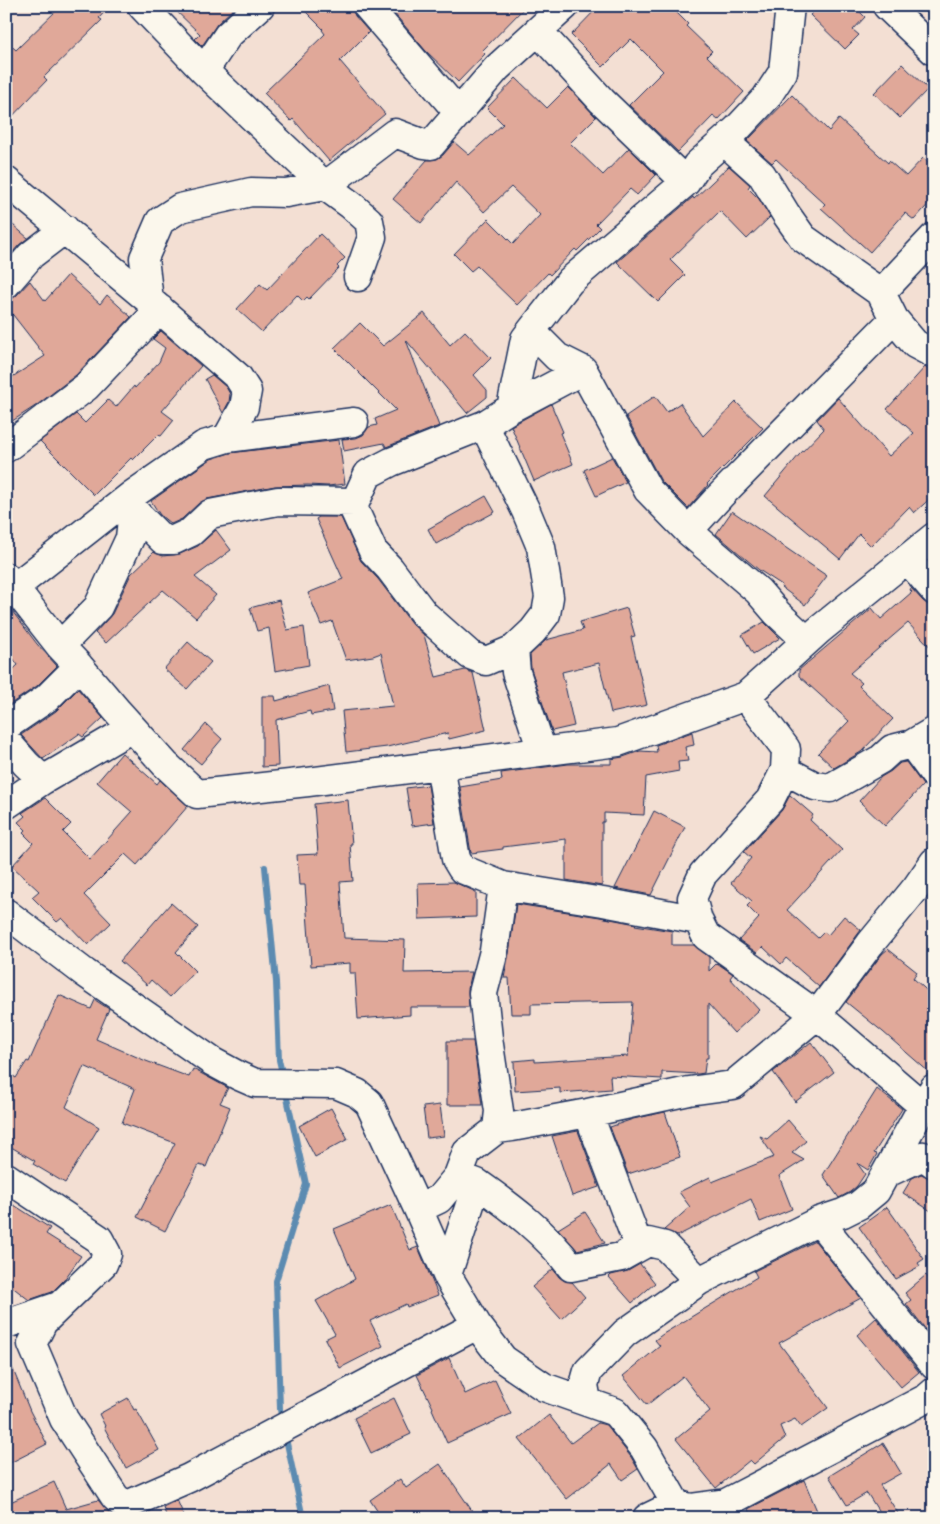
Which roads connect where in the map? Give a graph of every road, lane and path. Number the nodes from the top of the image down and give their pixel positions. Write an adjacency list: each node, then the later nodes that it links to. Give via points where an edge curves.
1 (142, 6): 9 (street)
2 (260, 6): 9 (street, via 228,35)
3 (367, 6): 10 (street)
4 (565, 6): 7 (street)
5 (790, 6): 11 (street, via 783,72 766,98)
6 (887, 6): 8 (street)
7 (538, 31): 10 (street, via 497,68); 13 (street, via 602,101)
8 (934, 51)
9 (204, 71): 14 (street)
10 (458, 112): 14 (street, via 431,145 395,133)
11 (724, 141): 13 (street, via 697,165); 19 (street, via 762,175 803,238)
12 (6, 181): 15 (street)
13 (686, 182): 22 (street, via 570,281)
14 (325, 186): 17 (street, via 369,222 372,237); 20 (street, via 286,193 251,192 180,208 160,221 144,258)
15 (65, 229): 18 (street, via 31,255); 20 (street)
16 (934, 236): 19 (street)
17 (358, 277)
18 (6, 284)
19 (882, 293): 21 (street)
20 (154, 304): 28 (street, via 238,377 247,391 244,406); 29 (street, via 86,387)
21 (894, 319): 23 (street, via 915,344); 32 (street)
22 (531, 331): 24 (street, via 557,357); 25 (street, via 525,339)
23 (934, 354)
24 (583, 370): 25 (street); 32 (street, via 648,490)
25 (511, 408): 27 (street)
26 (354, 422): 28 (street)
27 (484, 425): 31 (street, via 368,474); 39 (street, via 541,547 548,597 546,614 533,632)
28 (227, 438): 30 (street, via 204,444)
29 (6, 448)
30 (132, 502): 31 (street, via 163,540 174,540 190,532 210,514 278,501); 35 (street, via 20,583); 38 (street, via 130,538 98,607)
31 (355, 502): 39 (street, via 353,507 373,551 424,614 458,646 470,655 486,660)
32 (688, 531): 37 (street, via 758,590)
33 (934, 537): 34 (street)
34 (907, 559): 36 (street); 37 (street)
35 (10, 581): 38 (street)
36 (934, 590)
37 (806, 641): 41 (street)
38 (60, 646): 40 (street)
39 (514, 649): 46 (street, via 516,672)
40 (79, 666): 42 (street, via 47,698); 43 (street)
41 (746, 696): 46 (street, via 618,742); 48 (street, via 786,749)
42 (6, 726)
43 (132, 728): 47 (street, via 197,794); 50 (street)
44 (923, 738): 48 (street, via 892,750 830,788 815,786); 49 (street)
45 (6, 741): 50 (street)
46 (540, 752): 47 (street)
47 (440, 765): 53 (street, via 456,860 462,869)
48 (785, 770): 55 (street, via 770,800 703,874 692,898)
49 (934, 774)
50 (43, 780): 51 (street)
51 (6, 805)
52 (934, 862): 56 (street)
53 (504, 886): 55 (street); 59 (street, via 494,951 483,993 499,1111)
54 (6, 913): 64 (street, via 109,990 213,1062 239,1076 254,1083 336,1084 357,1093 369,1103)
55 (698, 920): 56 (street, via 706,936)
56 (817, 1016): 57 (street); 58 (street, via 733,1085)
57 (928, 1097): 61 (street)
58 (588, 1113): 59 (street); 66 (street)
59 (497, 1129): 63 (street, via 468,1152)
60 (934, 1164): 61 (street, via 923,1156)
61 (887, 1173): 65 (street, via 876,1191 859,1205)
62 (6, 1177): 69 (street, via 100,1239 106,1254 103,1264)
63 (468, 1179): 64 (street); 66 (street, via 519,1214 558,1249 571,1266 621,1257); 67 (street)
64 (418, 1209): 67 (street)
65 (819, 1221): 68 (street); 73 (street)
66 (639, 1247): 68 (street, via 648,1242 665,1246)
67 (446, 1275): 71 (street)
68 (699, 1282): 76 (street, via 625,1333 588,1371 584,1385)
69 (58, 1306): 70 (street); 72 (street, via 43,1322)
70 (6, 1325): 72 (street)
71 (477, 1325): 72 (street, via 189,1478 125,1506 115,1497 64,1419); 76 (street, via 510,1364 544,1387)
72 (32, 1344)
73 (934, 1365)
74 (934, 1372): 75 (street)
75 (930, 1395): 77 (street, via 726,1503)
76 (587, 1401): 77 (street, via 615,1412)
77 (688, 1510): 78 (street)
78 (647, 1518)

